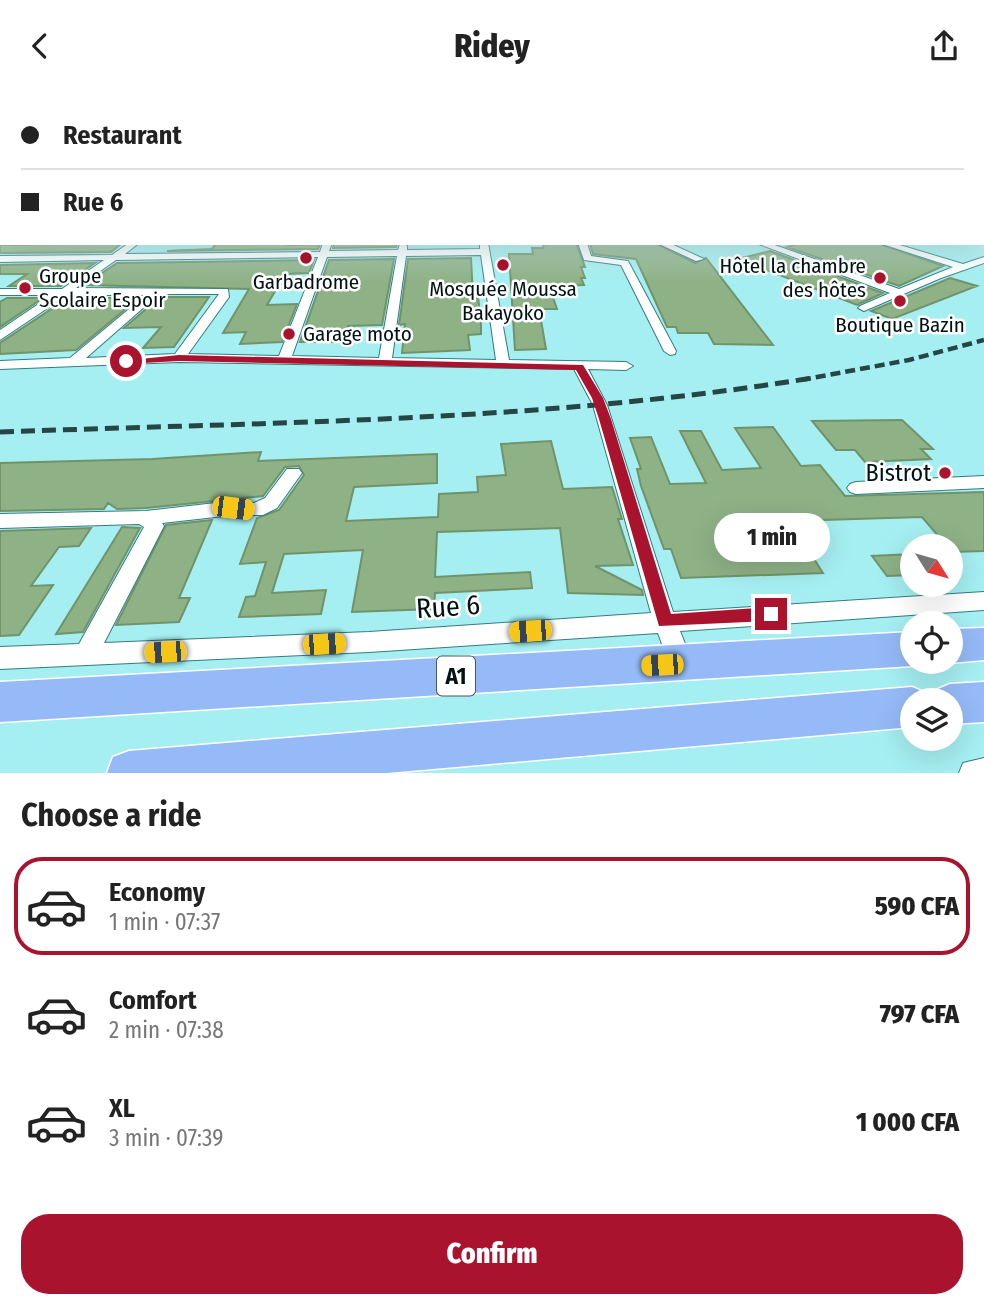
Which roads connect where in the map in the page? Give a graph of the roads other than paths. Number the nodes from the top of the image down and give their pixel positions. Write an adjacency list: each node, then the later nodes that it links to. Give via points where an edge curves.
1 (132, 245): 11 (street)
2 (327, 245): 9 (street)
3 (583, 245): 21 (street, via 587,258 625,263)
4 (667, 245): 12 (street)
5 (766, 245): 18 (street)
6 (890, 245): 14 (street)
7 (484, 247): 8 (street); 26 (street)
8 (403, 249): 9 (street); 24 (street)
9 (324, 255): 11 (street); 23 (street)
10 (0, 259): 11 (street)
11 (113, 259): 16 (street)
12 (699, 259)
13 (984, 260): 14 (street)
14 (962, 267): 18 (street)
15 (158, 290): 16 (street); 22 (street, via 226,293); 25 (street)
16 (69, 291): 17 (street); 20 (street)
17 (0, 292)
18 (899, 292): 19 (street)
19 (864, 308)
20 (0, 336)
21 (670, 351)
22 (179, 358): 23 (street); 25 (street)
23 (284, 360): 24 (street)
24 (385, 362): 26 (street)
25 (72, 363): 27 (street)
26 (503, 364): 29 (street)
27 (0, 365)
28 (626, 366): 29 (street)
29 (580, 367): 36 (street, via 605,419)
30 (293, 473): 33 (street, via 271,503 256,510 233,508)
31 (984, 482): 32 (street)
32 (856, 488)
33 (146, 518): 34 (street); 40 (street, via 154,526)
34 (0, 520)
35 (984, 601): 36 (street, Rue 6)
36 (665, 621): 40 (street, Rue 6, via 369,642); 42 (street)
37 (984, 644): 38 (main road)
38 (963, 645)
39 (900, 650): 42 (main road, A1)
40 (85, 655): 41 (street, Rue 6)
41 (0, 658)
42 (681, 664): 43 (main road, A1)
43 (0, 702)
44 (984, 702): 45 (main road)
45 (963, 703)
46 (900, 708): 47 (main road)
47 (129, 772)
48 (973, 772): 49 (street)
49 (984, 772)

